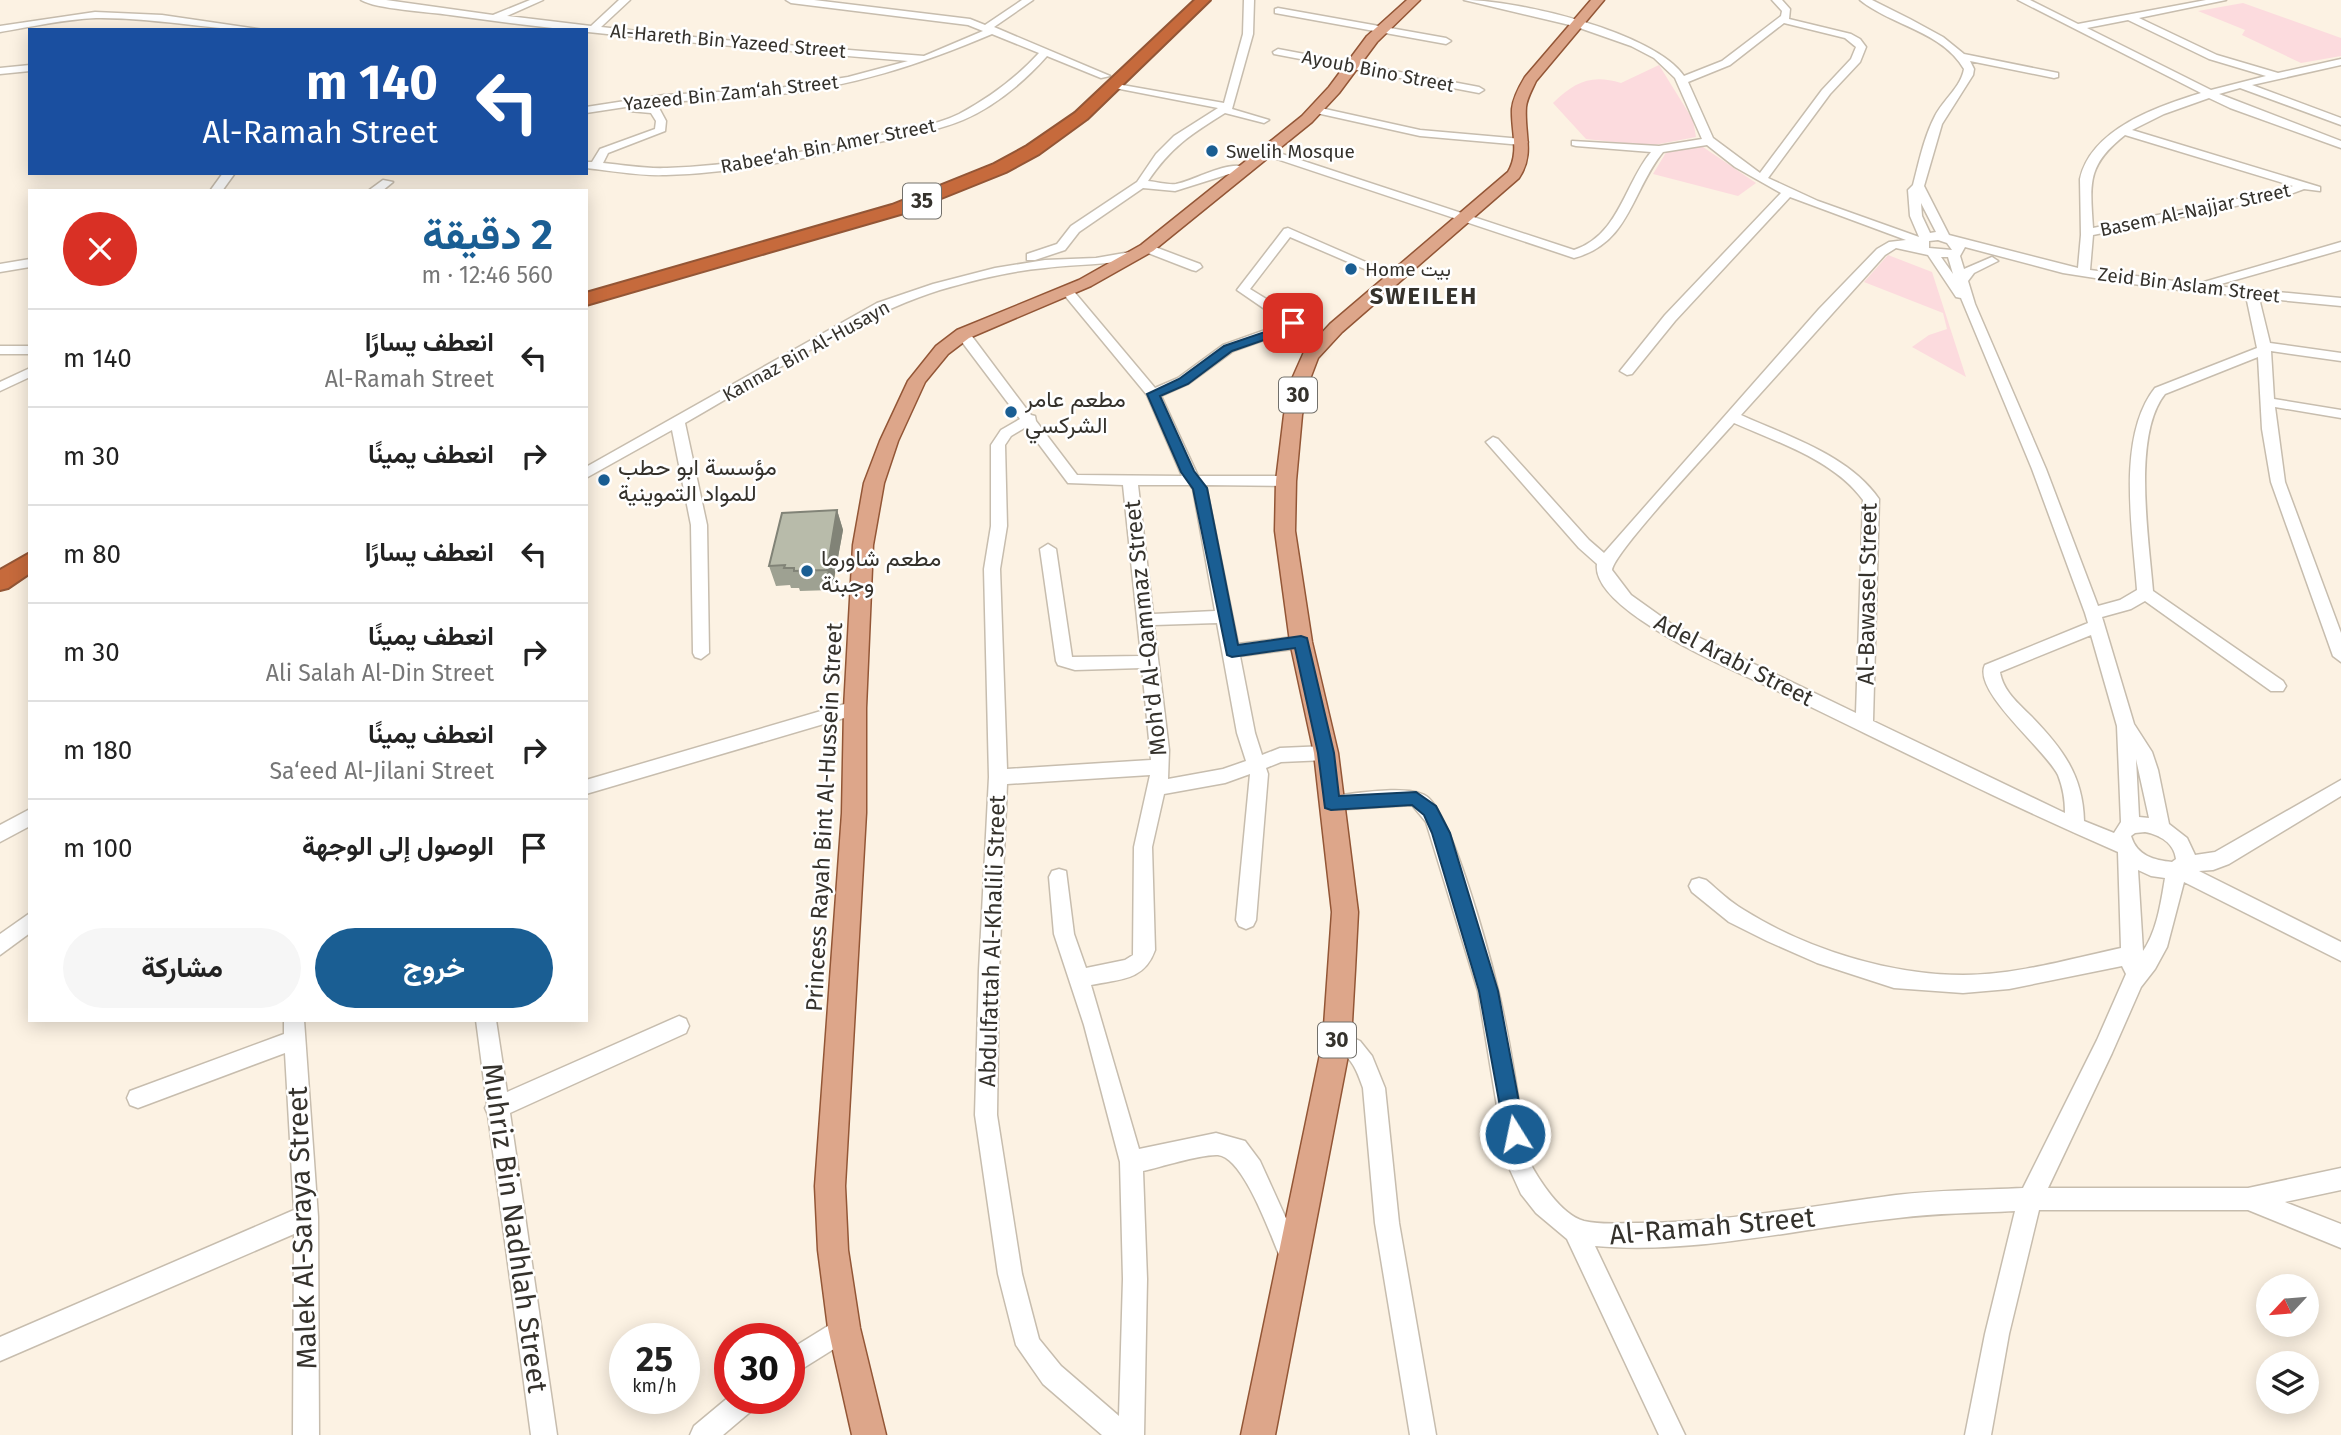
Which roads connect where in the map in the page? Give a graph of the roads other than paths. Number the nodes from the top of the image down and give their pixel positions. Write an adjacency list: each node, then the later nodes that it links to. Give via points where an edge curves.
1 (366, 0): 16 (street, Al-Hareth Bin Yazeed Street)
2 (538, 0): 19 (street)
3 (625, 0): 28 (street)
4 (791, 0): 29 (street, via 955,19)
5 (1028, 0): 29 (street, Yazeed Bin Zam‘ah Street)
6 (1186, 0): 41 (highway, 35)
7 (1203, 0): 41 (highway, 35)
8 (1249, 0): 47 (street, via 1248,34)
9 (1414, 0): 26 (main road, Princess Rayah Bint Al-Hussein Street)
10 (1469, 0): 21 (street)
11 (1598, 0): 21 (main road, 30)
12 (1777, 0): 20 (street, via 1787,11)
13 (1865, 0): 33 (street)
14 (2022, 0): 22 (street)
15 (2221, 0): 18 (street)
16 (400, 2): 19 (street, Al-Hareth Bin Yazeed Street)
17 (1278, 11): 26 (street)
18 (2129, 17): 22 (street); 40 (street, via 2213,57)
19 (493, 18): 24 (street, Al-Hareth Bin Yazeed Street)
20 (1782, 20): 42 (street, via 1726,63); 63 (street, via 1847,36 1861,47 1856,60)
21 (1577, 24): 42 (street, via 1656,55); 55 (main road, 30, via 1525,91 1519,111)
22 (2077, 27): 45 (street)
23 (241, 28): 27 (street, via 94,15)
24 (584, 28)
25 (588, 28): 28 (street, Al-Hareth Bin Yazeed Street)
26 (1382, 28): 30 (street); 36 (main road, Princess Rayah Bint Al-Hussein Street)
27 (0, 29)
28 (593, 29): 34 (street, Al-Hareth Bin Yazeed Street)
29 (990, 29): 31 (street); 34 (street, Yazeed Bin Zam‘ah Street)
30 (1447, 41)
31 (1046, 51): 41 (street); 61 (street, Rabee‘ah Bin Amer Street, via 1013,85 961,117 935,126 836,149 701,170 663,172)
32 (1278, 52): 36 (street, Ayoub Bino Street)
33 (1963, 57): 39 (street); 66 (street, via 1968,77 1939,120)
34 (925, 59): 46 (street, Yazeed Bin Zam‘ah Street, via 802,88 664,98)
35 (2341, 62): 40 (street)
36 (1350, 66): 44 (street, Ayoub Bino Street); 49 (main road, Princess Rayah Bint Al-Hussein Street)
37 (28, 68): 38 (street)
38 (0, 71)
39 (2054, 75)
40 (2279, 76): 43 (street)
41 (1110, 81): 47 (street); 88 (highway, 35, via 1032,139 955,177 869,207); 92 (highway, 35, via 1069,125 1024,155 943,192 870,218)
42 (1682, 81): 54 (street)
43 (2241, 85): 45 (street); 51 (street)
44 (1479, 90)
45 (2208, 93): 52 (street); 57 (street)
46 (600, 109): 48 (street, Yazeed Bin Zam‘ah Street); 61 (street, via 649,108 659,115 662,127 656,134 604,151)
47 (1226, 109): 50 (street); 65 (street, via 1171,144)
48 (588, 110)
49 (1316, 110): 53 (street); 60 (main road, Princess Rayah Bint Al-Hussein Street)
50 (1264, 120)
51 (2341, 122)
52 (2124, 131): 67 (street, Basem Al-Najjar Street); 72 (street, via 2101,148 2088,170)
53 (1420, 133): 55 (street); 58 (street)
54 (1709, 141): 59 (street); 63 (street)
55 (1522, 142): 71 (main road, 30, via 1521,163 1514,175)
56 (1576, 143): 59 (street)
57 (2341, 145)
58 (1409, 146)
59 (1659, 149): 71 (street, via 1620,219 1598,243 1581,253 1558,251)
60 (1266, 152): 62 (main road, Princess Rayah Bint Al-Hussein Street); 71 (street)
61 (591, 165)
62 (1246, 170): 65 (street, via 1175,188); 76 (main road, Princess Rayah Bint Al-Hussein Street)
63 (1761, 179): 70 (street)
64 (387, 182): 68 (street)
65 (1141, 184): 83 (street, via 1075,229 1061,247)
66 (1919, 186): 73 (street, via 1914,190 1914,204); 74 (street)
67 (2302, 186): 69 (street, Basem Al-Najjar Street); 72 (street, Basem Al-Najjar Street)
68 (377, 189)
69 (2316, 189)
70 (1788, 193): 73 (street); 100 (street)
71 (1464, 218): 86 (main road, 30)
72 (2087, 233): 84 (street)
73 (1925, 243): 74 (street); 74 (street); 94 (street); 106 (street, via 1881,252)
74 (1952, 246): 77 (street, Zeid Bin Aslam Street); 80 (street, Zeid Bin Aslam Street); 87 (street)
75 (2341, 246): 89 (street)
76 (1141, 251): 78 (street, Kannaz Bin Al-Husayn); 81 (street); 85 (main road, Princess Rayah Bint Al-Hussein Street)
77 (1992, 261): 80 (street, Zeid Bin Aslam Street); 87 (street, via 1970,270)
78 (1082, 262): 83 (street, Kannaz Bin Al-Husayn); 85 (street)
79 (28, 263): 82 (street)
80 (2037, 264): 84 (street, Zeid Bin Aslam Street)
81 (1196, 267)
82 (0, 268)
83 (995, 272): 108 (street, Kannaz Bin Al-Husayn, via 872,311)
84 (2084, 272): 89 (street, Zeid Bin Aslam Street)
85 (1102, 275): 90 (main road, Princess Rayah Bint Al-Hussein Street)
86 (1394, 277): 103 (street, via 1288,232 1243,290 1293,325 1228,348 1183,382); 113 (main road, 30, via 1310,356 1293,415)
87 (1962, 281): 94 (street)
88 (588, 285)
89 (2195, 287): 91 (street, Zeid Bin Aslam Street)
90 (1068, 291): 95 (main road, Princess Rayah Bint Al-Hussein Street); 103 (street)
91 (2252, 294): 93 (street, Zeid Bin Aslam Street); 96 (street)
92 (588, 298)
93 (2341, 302)
94 (1969, 304): 122 (street, via 2039,469)
95 (963, 334): 107 (street); 130 (main road, Princess Rayah Bint Al-Hussein Street, via 924,370 900,415 874,482 863,545)
96 (2265, 348): 99 (street); 104 (street); 120 (street, via 2154,397 2141,442 2137,480)
97 (0, 350): 98 (street)
98 (28, 350)
99 (2341, 357)
100 (1628, 371)
101 (28, 373): 102 (street)
102 (0, 387)
103 (1149, 388): 111 (street)
104 (2268, 402): 105 (street); 127 (street, via 2278,482)
105 (2341, 414)
106 (1733, 416): 117 (street); 131 (street, Al-Bawasel Street, via 1846,473 1871,499)
107 (1030, 419): 112 (street, via 1073,480); 136 (street, Abdulfattah Al-Khalili Street, via 1006,433 999,444 999,526 992,569)
108 (678, 423): 110 (street, Kannaz Bin Al-Husayn); 126 (street, via 699,525)
109 (1493, 442): 117 (street)
110 (588, 472)
111 (1193, 479): 112 (street); 113 (street); 121 (street, via 1200,488)
112 (1130, 481): 123 (street, Moh'd Al-Qammaz Street)
113 (1286, 481): 124 (main road, 30, via 1287,554)
114 (28, 546): 118 (highway)
115 (1048, 549): 128 (street, via 1065,661)
116 (28, 562): 119 (highway)
117 (1605, 562): 131 (street, Adel Arabi Street, via 1604,570 1614,586 1660,625)
118 (0, 565)
119 (0, 582)
120 (2145, 593): 122 (street); 129 (street)
121 (1223, 617): 123 (street); 125 (street)
122 (2094, 619): 132 (street); 142 (street, via 1991,669 1990,674 1997,692 2061,762 2076,801)
123 (1144, 620): 128 (street, Moh'd Al-Qammaz Street)
124 (1301, 642): 125 (street); 133 (main road, 30)
125 (1232, 651): 134 (street, via 1246,733)
126 (701, 653)
127 (2341, 656)
128 (1149, 662): 135 (street, Moh'd Al-Qammaz Street)
129 (2277, 686)
130 (855, 708): 137 (street); 169 (main road, Princess Rayah Bint Al-Hussein Street, via 854,813 830,1186)
131 (1864, 726): 142 (street, Adel Arabi Street)
132 (2126, 726): 143 (street, via 2149,770); 145 (street)
133 (1326, 753): 134 (street, via 1280,755); 140 (main road, 30)
134 (1258, 765): 138 (street, via 1212,780); 149 (street)
135 (1160, 767): 136 (street); 138 (street, Moh'd Al-Qammaz Street)
136 (998, 777): 177 (street, Abdulfattah Al-Khalili Street, via 986,1115 1010,1274 1024,1332 1036,1356 1071,1393)
137 (588, 786)
138 (1157, 788): 154 (street, Moh'd Al-Qammaz Street, via 1143,847 1145,950 1141,961)
139 (2341, 788): 146 (street, via 2222,858)
140 (1331, 803): 158 (main road, 30, via 1345,912); 166 (street, via 1412,798 1430,811 1441,833 1488,991 1517,1161 1544,1205)
141 (28, 818): 144 (street)
142 (2078, 825): 145 (street, Adel Arabi Street)
143 (2160, 828): 145 (street, via 2145,824); 146 (street, via 2182,846 2186,855)
144 (0, 834)
145 (2127, 838): 146 (street, Adel Arabi Street, via 2151,868); 153 (street)
146 (2180, 868): 152 (street); 153 (street, via 2157,947)
147 (1059, 877): 154 (street, via 1062,925)
148 (1699, 886): 153 (street, via 1736,916 1774,935 1894,979 1963,984)
149 (1246, 920)
150 (28, 923): 151 (street)
151 (0, 946)
152 (2341, 952)
153 (2139, 959): 163 (street, via 2105,1046)
154 (1079, 979): 161 (street)
155 (486, 1022): 160 (street, Muhriz Bin Nadhlah Street)
156 (679, 1026): 160 (street)
157 (295, 1030): 159 (street); 165 (street, Malek Al-Saraya Street)
158 (1337, 1040): 168 (main road, 30); 180 (street, via 1352,1048 1364,1063 1374,1087 1387,1223)
159 (138, 1098)
160 (496, 1108): 174 (street, Muhriz Bin Nadhlah Street)
161 (1131, 1162): 168 (street, via 1216,1144 1237,1149 1252,1169); 178 (street, via 1135,1266)
162 (2341, 1179): 164 (street)
163 (2030, 1199): 164 (street, Al-Ramah Street); 166 (street, Al-Ramah Street, via 1898,1206 1663,1235 1623,1237); 182 (street)
164 (2248, 1199): 167 (street)
165 (306, 1217): 170 (street); 173 (street, Malek Al-Saraya Street)
166 (1574, 1231): 181 (street)
167 (2341, 1236)
168 (1293, 1259): 179 (main road, 30)
169 (844, 1328): 171 (street); 176 (main road, Princess Rayah Bint Al-Hussein Street)
170 (0, 1349)
171 (805, 1354)
172 (728, 1414): 175 (street)
173 (306, 1435)
174 (544, 1435)
175 (703, 1435)
176 (869, 1435)
177 (1122, 1435)
178 (1131, 1435)
179 (1258, 1435)
180 (1423, 1435)
181 (1672, 1435)
182 (1978, 1435)

